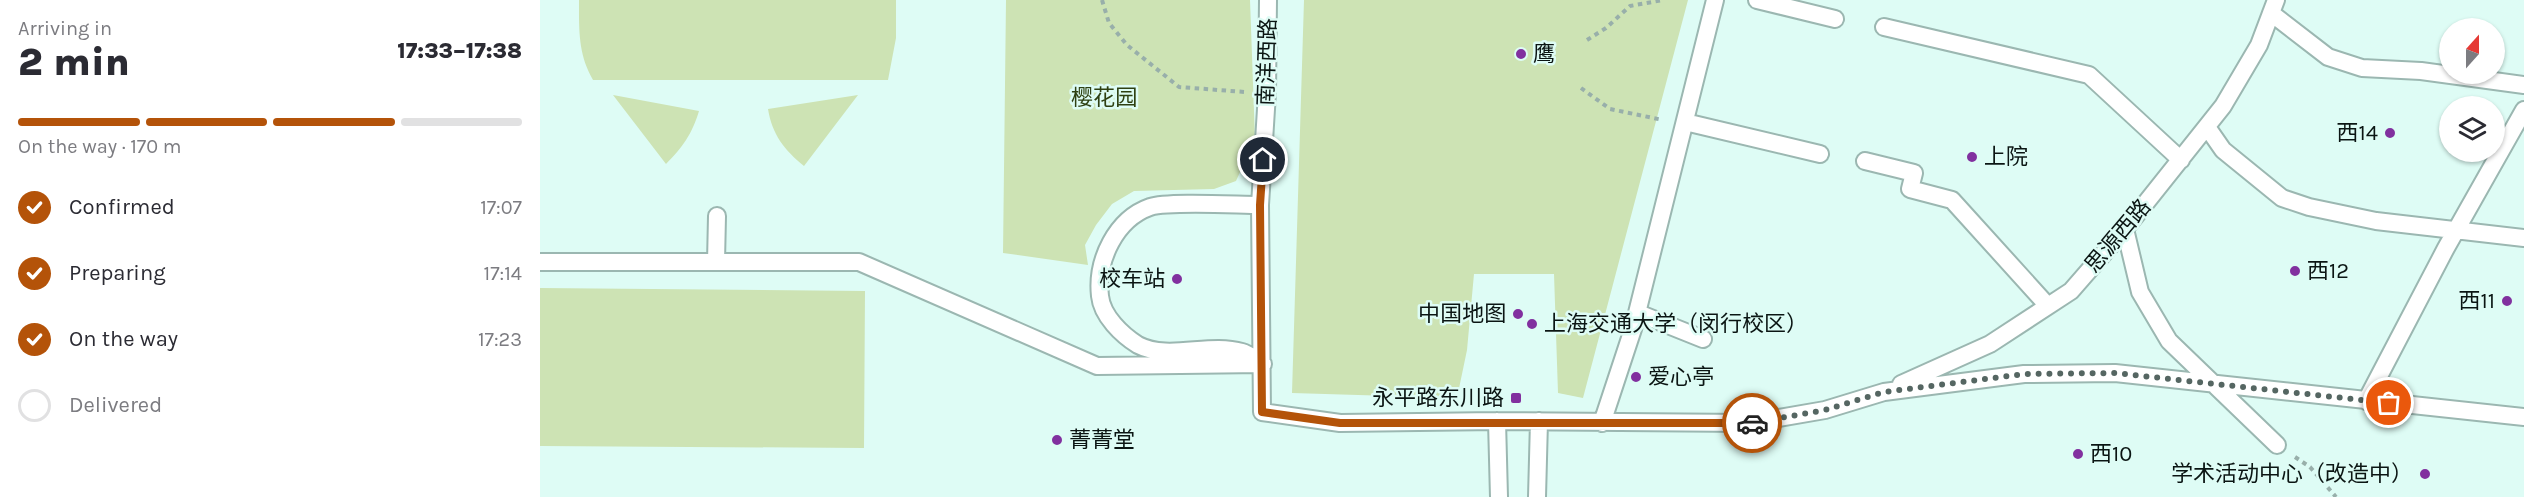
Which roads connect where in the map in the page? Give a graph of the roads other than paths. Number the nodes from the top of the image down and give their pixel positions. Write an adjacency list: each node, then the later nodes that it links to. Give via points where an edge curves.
1 (1268, 0): 14 (lane, 南洋西路)
2 (1715, 0): 9 (lane)
3 (1757, 0): 5 (lane)
4 (2273, 6): 7 (lane, via 2328,57 2362,68 2421,71); 10 (lane, 思源西路, via 2259,45)
5 (1835, 19)
6 (1884, 27): 12 (lane, via 2090,75)
7 (2524, 86)
8 (2524, 111): 17 (lane)
9 (1685, 122): 11 (lane); 22 (lane)
10 (2207, 127): 12 (lane, 思源西路); 17 (lane, via 2223,150 2282,198 2376,221)
11 (1820, 154)
12 (2181, 160): 16 (lane, 思源西路)
13 (1865, 161): 21 (lane, via 1914,173 1910,189 1952,200)
14 (1260, 205): 24 (lane, 南洋西路); 24 (lane, via 1152,206 1128,218 1109,244 1100,297 1110,320 1140,346 1159,351 1218,348 1243,352)
15 (717, 216): 20 (lane)
16 (2125, 229): 21 (lane, 思源西路, via 2071,291); 25 (lane, via 2140,292 2169,341)
17 (2457, 229): 18 (lane); 27 (lane)
18 (2524, 237)
19 (540, 262): 20 (lane)
20 (716, 262): 24 (lane, via 859,262 1098,366)
21 (2048, 306): 26 (lane, 思源西路, via 1990,344)
22 (1638, 313): 23 (lane); 31 (lane)
23 (1702, 339)
24 (1263, 364): 29 (lane, 南洋西路, via 1262,412 1340,423)
25 (2216, 386): 26 (lane, via 2115,373 2047,374); 27 (lane); 32 (lane)
26 (1884, 392): 31 (lane, via 1825,410 1749,423)
27 (2366, 401): 28 (lane)
28 (2524, 417)
29 (1497, 421): 30 (lane); 33 (lane)
30 (1539, 422): 31 (lane); 34 (lane)
31 (1602, 423)
32 (2277, 445)
33 (1499, 497)
34 (1537, 497)

